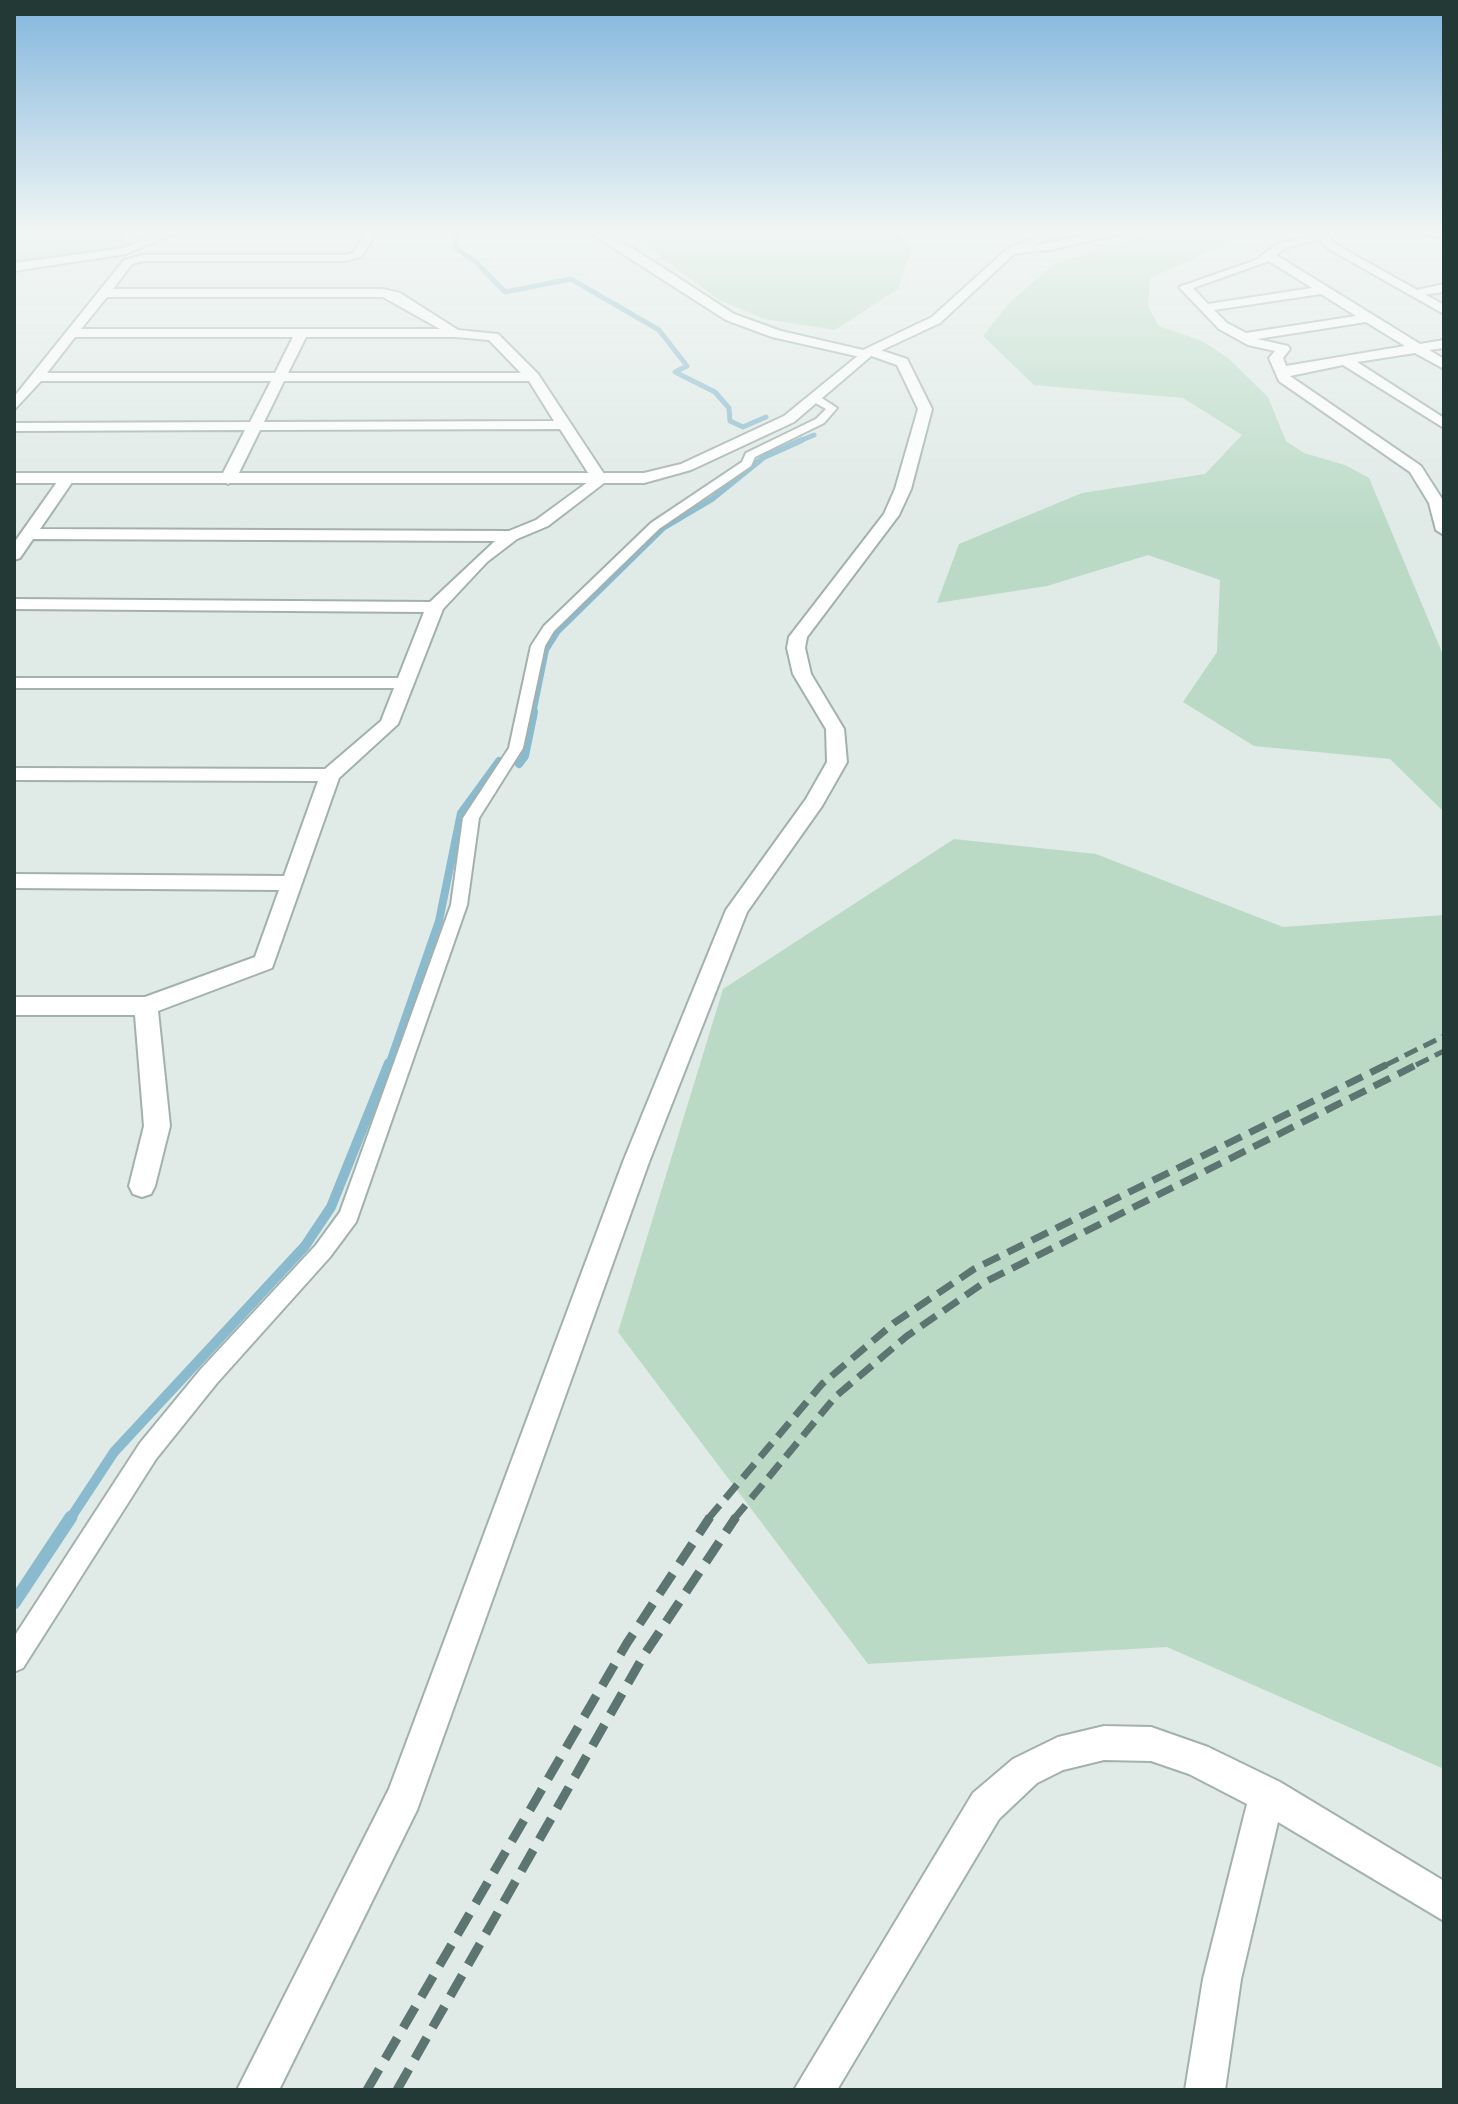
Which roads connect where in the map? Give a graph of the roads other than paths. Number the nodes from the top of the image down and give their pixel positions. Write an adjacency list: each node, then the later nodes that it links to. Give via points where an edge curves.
1 (75, 329): 8 (street)
2 (449, 329): 9 (street)
3 (764, 329): 14 (street)
4 (916, 329): 14 (street)
5 (1229, 329): 11 (street)
6 (1294, 329): 11 (street)
7 (1385, 329): 13 (street)
8 (72, 333): 10 (street); 18 (street)
9 (455, 333): 10 (street); 19 (street, via 493,337)
10 (301, 334): 20 (street)
11 (1243, 337): 17 (street, via 1283,349 1276,358)
12 (1444, 344): 13 (street)
13 (1417, 349): 15 (street); 16 (street)
14 (868, 352): 21 (street); 49 (street, via 902,362 925,409 891,515 798,637 802,674 835,729 837,762 737,910 636,1162 404,1797)
15 (1346, 361): 17 (street); 23 (street)
16 (1444, 365)
17 (1281, 371): 31 (street, via 1416,469 1425,478)
18 (37, 377): 20 (street); 22 (street)
19 (533, 377): 20 (street); 24 (street)
20 (279, 378): 25 (street)
21 (816, 399): 30 (street, via 789,419 686,467 644,478); 46 (lane, via 832,408 820,421 750,455 747,464 655,526 538,646 516,748 471,818 459,905 349,1216 148,1451)
22 (14, 406)
23 (1444, 424)
24 (564, 425): 25 (street); 30 (street)
25 (254, 426): 26 (street); 29 (street)
26 (14, 427)
27 (14, 478): 28 (street)
28 (67, 478): 29 (street); 32 (street)
29 (228, 479): 30 (street)
30 (600, 480): 33 (street, via 542,523)
31 (1443, 523)
32 (29, 534): 33 (street); 34 (street)
33 (511, 536): 36 (street)
34 (14, 555)
35 (14, 604): 36 (street)
36 (435, 607): 38 (street)
37 (14, 683): 38 (street)
38 (403, 683): 40 (street, via 389,724)
39 (14, 774): 40 (street)
40 (330, 775): 42 (street)
41 (14, 881): 42 (street)
42 (294, 883): 44 (street, via 264,962)
43 (14, 1006): 44 (street)
44 (146, 1006): 45 (street, via 157,1126)
45 (142, 1186)
46 (14, 1659)
47 (1267, 1795): 48 (street); 50 (street, via 1196,1759 1151,1744 1104,1743 1058,1754 1025,1771 986,1806); 51 (street, via 1222,1979)
48 (1444, 1902)
49 (257, 2090)
50 (814, 2090)
51 (1205, 2090)

